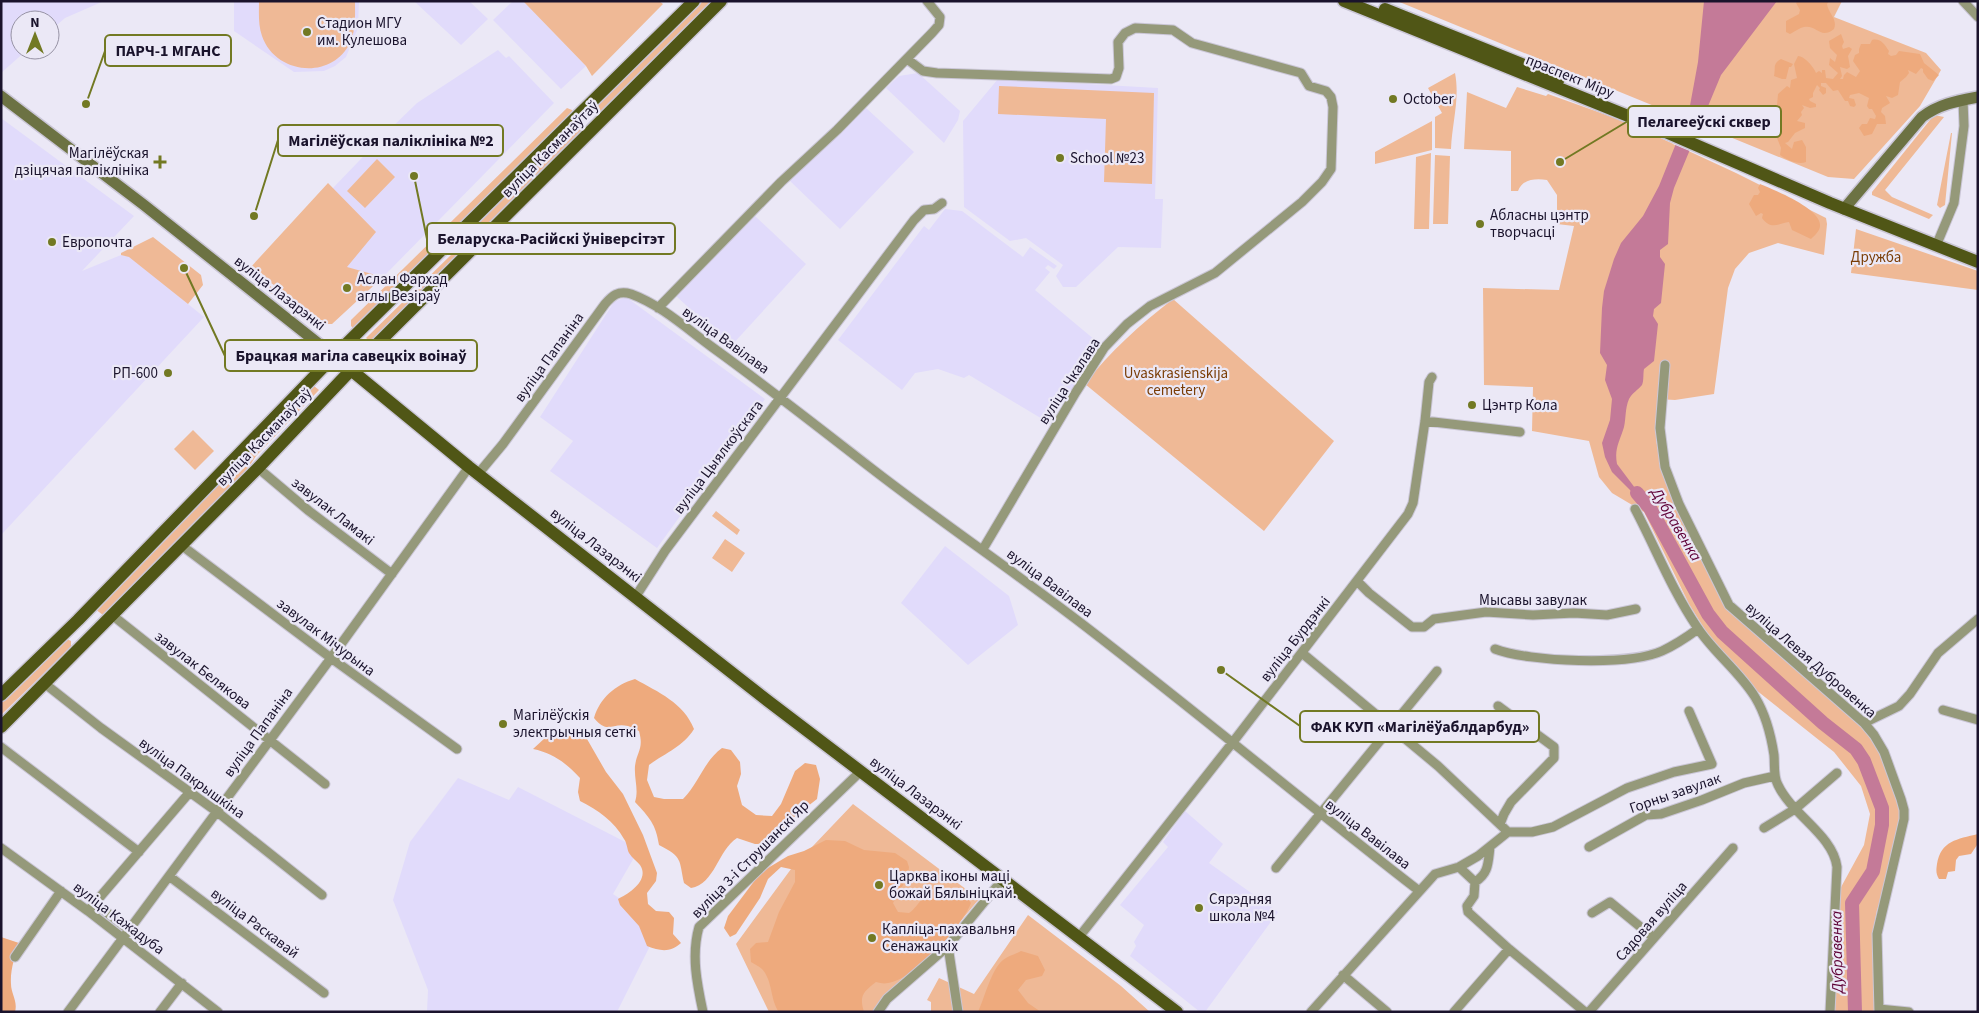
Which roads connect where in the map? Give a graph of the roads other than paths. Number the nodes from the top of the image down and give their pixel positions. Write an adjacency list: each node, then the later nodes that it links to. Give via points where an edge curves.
1 (694, 1): 19 (main road, вуліца Касманаўтаў)
2 (722, 1): 21 (main road, вуліца Касманаўтаў)
3 (927, 1): 8 (street, via 940,17 939,25)
4 (1344, 1): 12 (main road, праспект Міру)
5 (1366, 1): 12 (main road, праспект Міру)
6 (1963, 1): 7 (street)
7 (1978, 17)
8 (908, 59): 18 (street); 30 (street, вуліца Чкалава, via 923,71 937,73 1111,79 1116,77 1119,68 1118,42 1125,33 1136,28 1173,30 1192,43 1301,73 1309,86 1326,91 1333,107 1331,170 1322,182 1215,273 1150,306 1104,348)
9 (1, 96): 19 (main road, вуліца Лазарэнкі)
10 (1978, 96): 11 (main road)
11 (1963, 100): 14 (main road, via 1938,106 1922,117); 15 (street, via 1964,126 1954,203)
12 (1640, 116): 14 (main road, праспект Міру)
13 (942, 203): 23 (street, вуліца Цыялкоўскага, via 934,209 924,210 914,220)
14 (1847, 206): 15 (main road, праспект Міру)
15 (1938, 243): 16 (main road, праспект Міру); 17 (main road, праспект Міру)
16 (1978, 254)
17 (1978, 262)
18 (658, 308): 23 (street, вуліца Вавілава); 27 (street, вуліца Папаніна, via 628,293 613,295 503,444)
19 (334, 356): 21 (main road, вуліца Лазарэнкі); 34 (main road, вуліца Касманаўтаў)
20 (1665, 365): 51 (street, вуліца Левая Дубровенка, via 1660,428 1665,467 1679,504 1728,605)
21 (351, 370): 26 (main road, вуліца Касманаўтаў); 27 (main road, вуліца Лазарэнкі)
22 (1432, 377): 24 (street, вуліца Бурдэнкі, via 1428,382)
23 (781, 398): 30 (street, вуліца Вавілава); 33 (street, вуліца Цыялкоўскага, via 665,551)
24 (1425, 421): 25 (street); 32 (street, вуліца Бурдэнкі, via 1413,502 1408,514)
25 (1520, 432)
26 (258, 468): 29 (main road, вуліца Касманаўтаў); 31 (street, завулак Ламакі)
27 (474, 470): 31 (street, вуліца Папаніна); 33 (main road, вуліца Лазарэнкі)
28 (1635, 510): 38 (street)
29 (181, 545): 36 (main road, вуліца Касманаўтаў); 43 (street, завулак Мічурына)
30 (983, 549): 55 (street, вуліца Вавілава)
31 (392, 574): 43 (street, вуліца Папаніна)
32 (1358, 582): 35 (street, Мысавы завулак, via 1412,626 1424,626 1434,618 1486,612 1606,615); 42 (street, вуліца Бурдэнкі)
33 (636, 596): 58 (main road, вуліца Лазарэнкі, via 768,702)
34 (90, 608): 36 (main road, via 97,620); 39 (main road, вуліца Касманаўтаў)
35 (1636, 609)
36 (110, 617): 40 (main road, вуліца Касманаўтаў); 54 (street, завулак Белякова)
37 (1978, 619): 51 (street, via 1938,653 1899,706)
38 (1698, 629): 41 (street, via 1661,652 1630,659 1564,661 1510,655); 60 (street, via 1756,698 1767,724)
39 (63, 634): 40 (main road, via 75,639); 46 (main road, вуліца Касманаўтаў)
40 (77, 648): 45 (main road, вуліца Касманаўтаў)
41 (1495, 649)
42 (1302, 653): 53 (street); 55 (street, вуліца Бурдэнкі)
43 (331, 658): 54 (street, вуліца Папаніна); 56 (street, завулак Мічурына)
44 (1438, 671): 53 (street)
45 (44, 683): 52 (main road, вуліца Касманаўтаў); 62 (street, вуліца Пакрышкіна)
46 (1, 695)
47 (1498, 706): 66 (street, via 1554,747 1555,753 1551,762 1512,802)
48 (1943, 710): 50 (street)
49 (1689, 711): 68 (street, via 1712,764 1674,772 1627,788 1553,826 1532,832)
50 (1978, 720)
51 (1864, 723): 95 (street, вуліца Левая Дубровенка, via 1884,752 1904,810 1877,934)
52 (1, 726)
53 (1391, 726): 65 (street); 66 (street)
54 (269, 740): 61 (street, завулак Белякова); 64 (street, вуліца Папаніна)
55 (1233, 742): 65 (street, вуліца Вавілава); 86 (street, вуліца Бурдэнкі)
56 (457, 749)
57 (2, 750): 73 (street)
58 (861, 771): 77 (main road, вуліца Лазарэнкі); 99 (street, вуліца 3-і Струшанскі Яр, via 699,927 694,943)
59 (1837, 773): 63 (street)
60 (1775, 776): 63 (street); 70 (street, Горны завулак, via 1744,783 1661,814 1646,815)
61 (325, 784)
62 (189, 793): 64 (street, вуліца Пакрышкіна); 73 (street)
63 (1795, 809): 67 (street); 108 (street, via 1836,858)
64 (216, 811): 76 (street, вуліца Папаніна); 81 (street, вуліца Пакрышкіна)
65 (1319, 814): 75 (street); 79 (street, вуліца Вавілава)
66 (1500, 824): 68 (street)
67 (1764, 828)
68 (1508, 832): 69 (street)
69 (1490, 847): 74 (street); 78 (street, via 1487,872)
70 (1589, 847)
71 (1, 848): 80 (street, вуліца Кажадуба)
72 (1733, 848): 88 (street, Садовая вуліца)
73 (138, 852): 82 (street)
74 (1459, 867): 78 (street); 79 (street, via 1435,874)
75 (1276, 868)
76 (169, 876): 85 (street, вуліца Папаніна); 94 (street, вуліца Раскавай)
77 (1003, 879): 86 (main road, вуліца Лазарэнкі); 89 (street)
78 (1475, 882): 90 (street, via 1468,912)
79 (1418, 890): 92 (street)
80 (61, 891): 83 (street, вуліца Кажадуба); 91 (street)
81 (322, 895)
82 (95, 903): 83 (street); 85 (street)
83 (88, 911): 87 (street, вуліца Кажадуба)
84 (1592, 913): 88 (street, via 1610,902)
85 (128, 929): 87 (street, вуліца Папаніна)
86 (1079, 937): 102 (main road, вуліца Лазарэнкі)
87 (122, 938): 93 (street, вуліца Кажадуба); 96 (street, вуліца Папаніна)
88 (1654, 938): 107 (street, Садовая вуліца)
89 (948, 946): 100 (street, via 886,999); 101 (street)
90 (1509, 950): 105 (street); 106 (street)
91 (15, 957)
92 (1344, 975): 103 (street); 104 (street)
93 (182, 983): 97 (street); 98 (street, вуліца Кажадуба)
94 (324, 993)
95 (1879, 1010): 109 (street)
96 (68, 1012)
97 (160, 1012)
98 (218, 1012)
99 (704, 1012)
100 (878, 1012)
101 (958, 1012)
102 (1177, 1012)
103 (1311, 1012)
104 (1387, 1012)
105 (1454, 1012)
106 (1585, 1012)
107 (1589, 1012)
108 (1830, 1012)
109 (1909, 1012)

